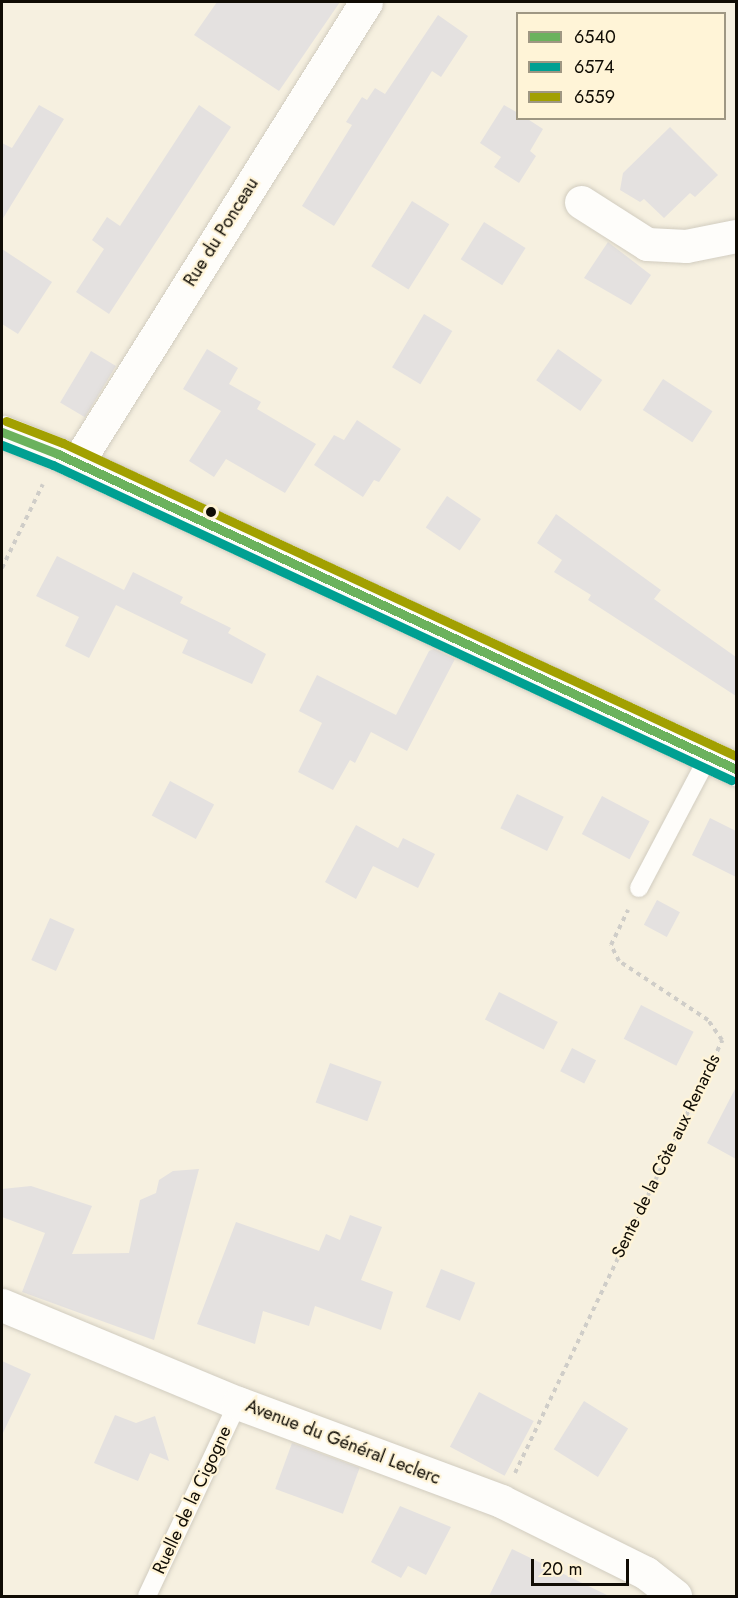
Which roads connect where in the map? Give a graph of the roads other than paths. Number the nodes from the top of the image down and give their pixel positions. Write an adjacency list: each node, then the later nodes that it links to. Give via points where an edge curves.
1 (366, 2): 5 (street, Rue du Ponceau)
2 (581, 202): 3 (street, via 647,244 686,246)
3 (736, 236)
4 (2, 432): 5 (street)
5 (67, 458): 6 (street)
6 (723, 762): 7 (lane)
7 (639, 888)
8 (2, 1305): 9 (street, Avenue du Général Leclerc)
9 (238, 1402): 10 (lane, Ruelle de la Cigogne); 11 (street, Avenue du Général Leclerc, via 501,1501 646,1573)
10 (147, 1596)
11 (675, 1596)

